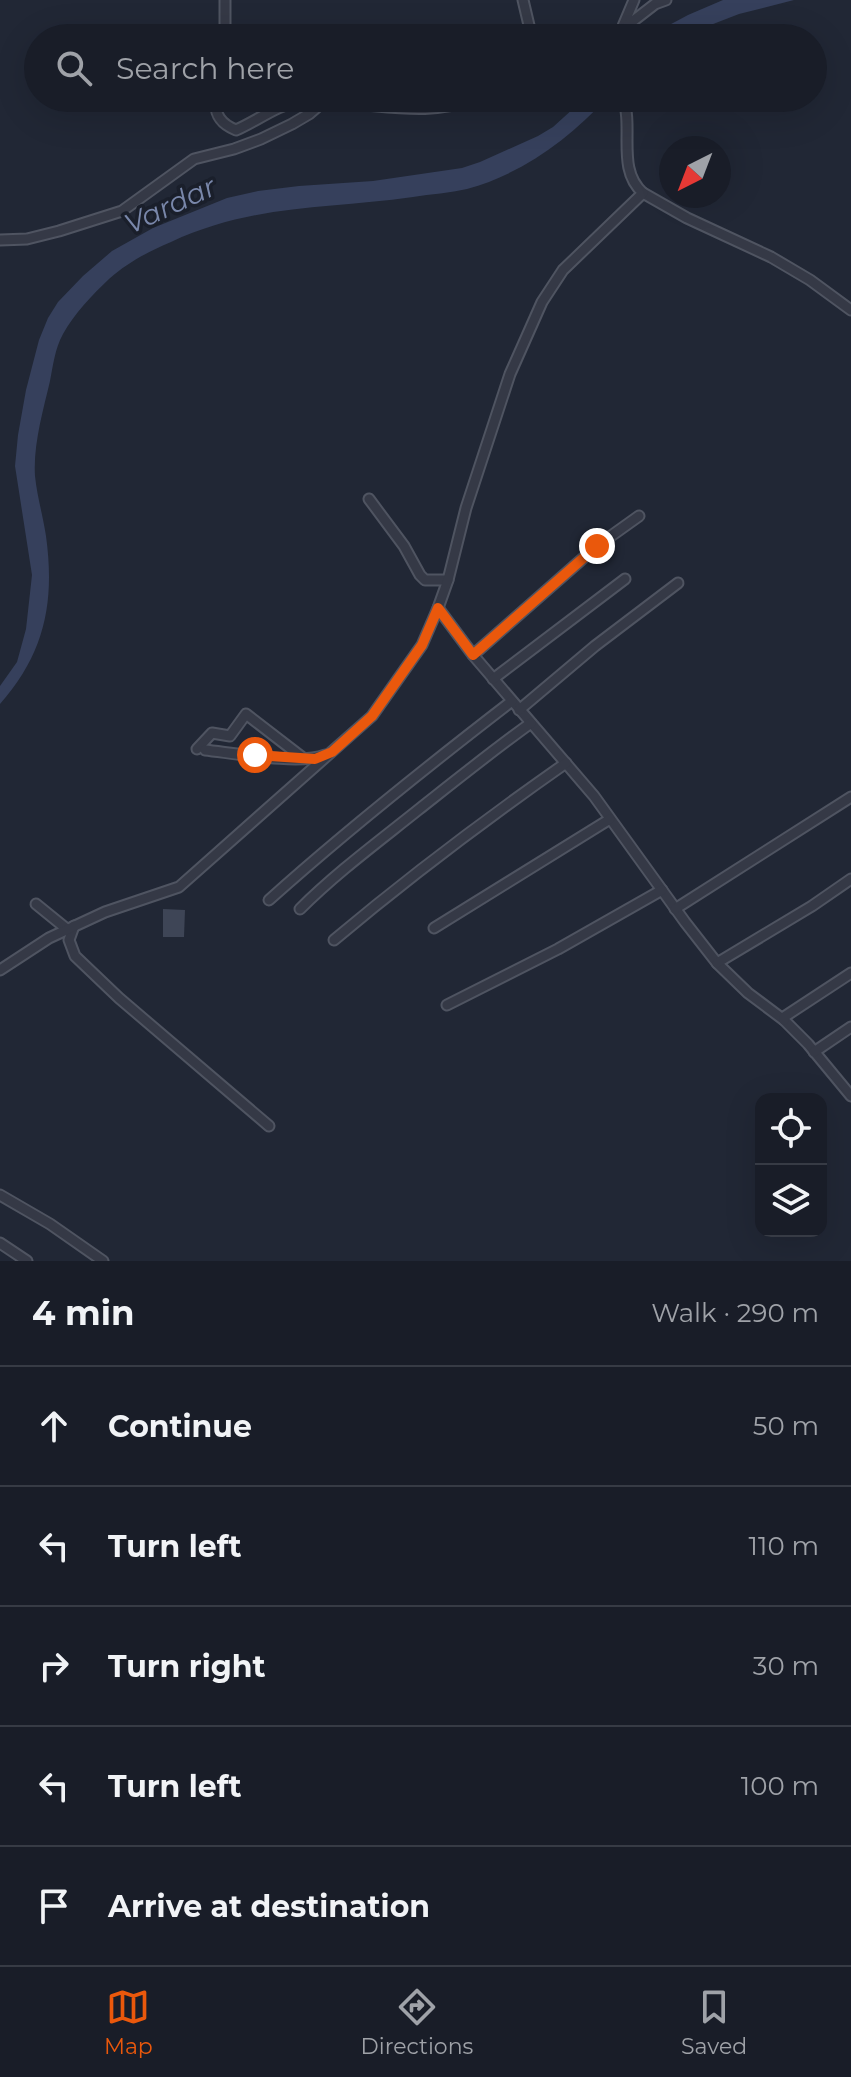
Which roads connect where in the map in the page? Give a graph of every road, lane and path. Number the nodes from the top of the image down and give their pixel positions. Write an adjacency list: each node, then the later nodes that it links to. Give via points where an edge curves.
1 (225, 0): 6 (street)
2 (523, 0): 7 (street)
3 (636, 0): 5 (street); 8 (street)
4 (666, 0): 5 (street)
5 (652, 6): 9 (street)
6 (225, 24)
7 (529, 24)
8 (624, 24)
9 (627, 24)
10 (217, 112): 11 (street, via 236,130)
11 (271, 112)
12 (309, 112): 15 (street, via 261,139 194,159 122,211 27,239)
13 (625, 112): 14 (street, via 628,167)
14 (643, 193): 16 (street, via 782,263); 20 (street, via 563,270 542,302 510,374)
15 (0, 240)
16 (851, 310)
17 (369, 499): 20 (street, via 420,575 425,580)
18 (639, 516): 23 (street)
19 (625, 579): 24 (street)
20 (448, 580): 22 (street)
21 (678, 583): 26 (street)
22 (438, 608): 23 (street); 28 (street, via 422,645 372,716)
23 (473, 655): 24 (street)
24 (493, 679): 25 (street)
25 (512, 701): 26 (street); 35 (street, via 405,783)
26 (519, 710): 27 (street)
27 (531, 723): 30 (street); 37 (street)
28 (332, 752): 29 (street); 39 (street, via 179,887)
29 (303, 758): 29 (street, via 265,757 201,750 212,733 230,736 246,714)
30 (566, 763): 32 (street); 41 (street, via 404,881)
31 (851, 797): 38 (street)
32 (610, 819): 34 (street); 40 (street)
33 (851, 879): 42 (street)
34 (662, 890): 38 (street); 45 (street)
35 (269, 900)
36 (36, 904): 39 (street)
37 (300, 909)
38 (675, 909): 42 (street)
39 (71, 928): 43 (street); 50 (street, via 75,956)
40 (434, 928)
41 (334, 940)
42 (717, 963): 46 (street)
43 (0, 970)
44 (851, 973): 46 (street)
45 (447, 1005)
46 (784, 1020): 48 (street)
47 (851, 1027): 48 (street)
48 (814, 1052): 49 (street)
49 (851, 1096)
50 (269, 1126)
51 (0, 1195): 54 (street)
52 (0, 1243): 53 (street)
53 (27, 1261)
54 (103, 1261)

